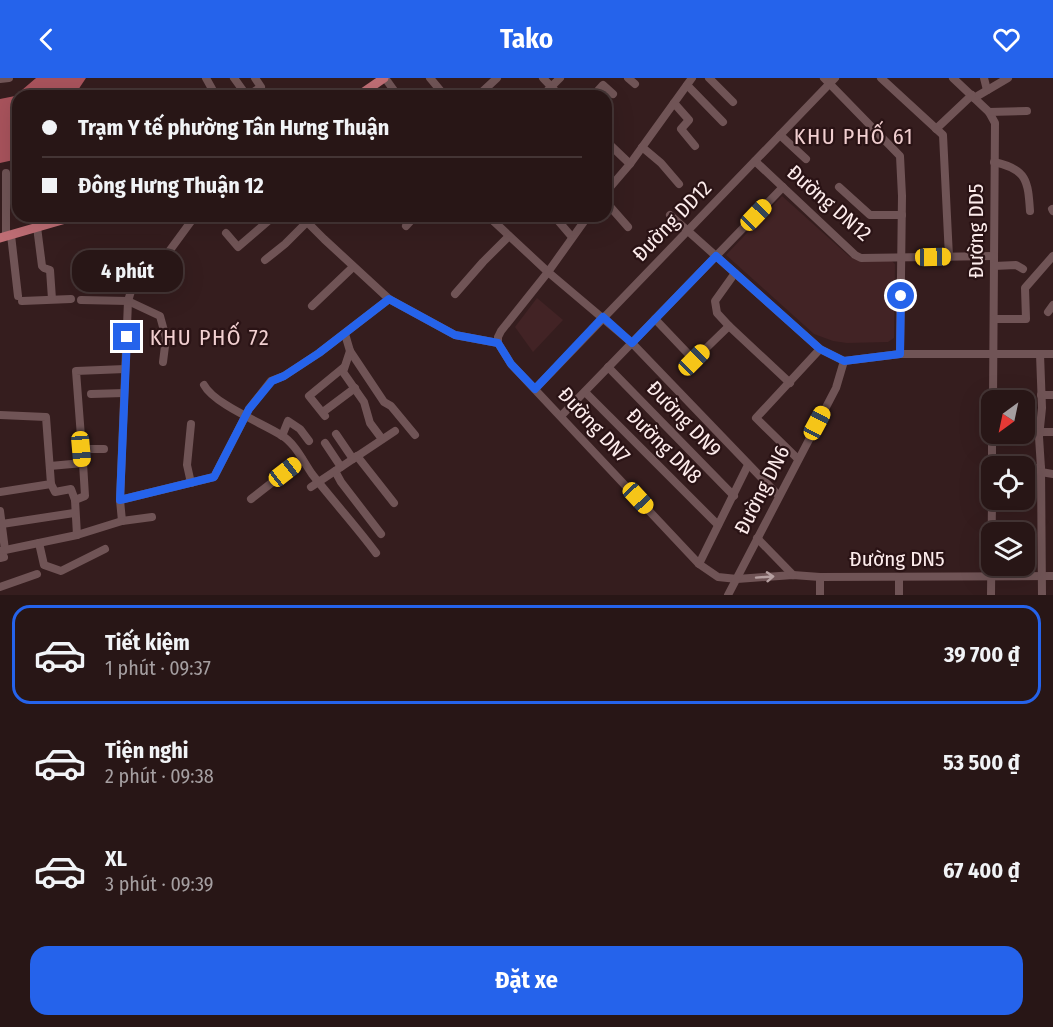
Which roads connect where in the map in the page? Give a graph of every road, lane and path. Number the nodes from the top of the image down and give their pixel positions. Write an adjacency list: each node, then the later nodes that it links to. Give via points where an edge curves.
1 (9, 78): 13 (street)
2 (255, 78): 17 (street, via 261,87)
3 (385, 78): 18 (main road)
4 (430, 78): 19 (street)
5 (497, 78): 20 (street)
6 (543, 78): 16 (street)
7 (560, 78): 16 (street)
8 (709, 78): 25 (street)
9 (881, 78): 30 (street)
10 (953, 78): 24 (street)
11 (984, 78): 23 (street)
12 (1008, 78): 23 (street)
13 (0, 79)
14 (830, 80): 31 (street, Đường DD12); 47 (street, via 900,156)
15 (690, 81): 26 (street); 29 (street)
16 (552, 87): 21 (street); 22 (street)
17 (256, 90)
18 (369, 90)
19 (440, 90)
20 (484, 90)
21 (549, 90)
22 (555, 90)
23 (987, 90): 24 (street)
24 (973, 97): 28 (street); 30 (street)
25 (733, 102)
26 (674, 103): 32 (street, via 689,120 681,129); 34 (street)
27 (1027, 111): 28 (street)
28 (990, 112): 37 (street, Đường DD5, via 994,123)
29 (723, 122)
30 (936, 129): 66 (street, via 943,135)
31 (780, 135): 35 (street); 36 (street, Đường DD12)
32 (695, 146)
33 (612, 147): 38 (street)
34 (642, 147): 38 (street); 40 (street)
35 (806, 159)
36 (755, 161): 42 (street, Đường DN12); 60 (street, Đường DD12)
37 (994, 162): 45 (street, via 1024,176); 67 (street, Đường DD5)
38 (630, 164): 41 (street)
39 (6, 173): 62 (street)
40 (679, 184)
41 (612, 185)
42 (783, 187): 65 (street); 69 (street, Đường DN12, via 855,255)
43 (838, 187): 47 (street, via 870,215)
44 (612, 209): 59 (street)
45 (1030, 211)
46 (670, 215): 60 (street)
47 (902, 215): 69 (street)
48 (54, 222): 58 (main road)
49 (191, 222): 81 (street, via 162,261 141,258)
50 (267, 222): 61 (street, via 238,247)
51 (304, 222): 70 (street)
52 (311, 222): 72 (street)
53 (410, 222): 57 (street)
54 (494, 222): 63 (street)
55 (559, 222): 64 (street)
56 (584, 222): 64 (street)
57 (406, 226)
58 (37, 227): 62 (main road); 77 (street, via 42,266 50,270)
59 (628, 227)
60 (687, 231): 65 (street); 83 (street, Đường DD12)
61 (226, 233)
62 (6, 236): 77 (street, via 20,299)
63 (509, 236): 74 (street); 76 (street)
64 (573, 237): 74 (street)
65 (716, 256): 75 (street); 85 (street)
66 (950, 256): 67 (street, Đường DN12); 69 (street, Đường DN12)
67 (994, 256): 71 (street, Đường DD5)
68 (1053, 256): 84 (street, via 1025,288 1026,319)
69 (901, 257): 92 (street)
70 (265, 260)
71 (994, 266): 73 (street, via 1016,264); 84 (street, Đường DD5)
72 (353, 267): 79 (street); 82 (street)
73 (1023, 269)
74 (548, 272): 83 (street); 88 (street, via 501,331)
75 (735, 273): 86 (street, via 715,301 717,313); 90 (street)
76 (455, 294)
77 (52, 299): 78 (street)
78 (71, 299)
79 (389, 299): 87 (street); 88 (street, via 455,335)
80 (81, 300): 81 (street)
81 (128, 301): 97 (street, via 160,316 166,338); 100 (street)
82 (312, 306)
83 (603, 317): 89 (street); 104 (street, Đường DD12)
84 (993, 319): 93 (street, Đường DD5)
85 (655, 320): 86 (street, via 694,360); 89 (street)
86 (729, 326): 101 (street)
87 (345, 334): 91 (street); 112 (street, via 272,381)
88 (498, 343): 104 (street, Đường DN7, via 511,364)
89 (632, 343): 99 (street); 130 (street)
90 (820, 349): 96 (street); 101 (street)
91 (350, 351): 98 (street); 120 (street, via 384,402)
92 (900, 354): 93 (street); 96 (street)
93 (993, 354): 94 (street); 105 (street, Đường DD5)
94 (1040, 354): 95 (street); 109 (street)
95 (1053, 354)
96 (844, 361): 128 (street, Đường DN6, via 836,388)
97 (163, 362)
98 (343, 368): 103 (street); 103 (street, via 309,396 324,414)
99 (608, 368): 106 (street); 141 (street, Đường DN9)
100 (126, 369): 107 (street); 124 (street, via 76,371)
101 (790, 383): 128 (street, via 756,418)
102 (204, 385): 112 (street)
103 (355, 388): 121 (street)
104 (535, 389): 113 (street, Đường DN7)
105 (993, 390)
106 (585, 392): 113 (street); 152 (street, Đường DN8)
107 (124, 393): 108 (street); 145 (street)
108 (91, 394)
109 (1041, 395): 110 (street); 116 (street)
110 (1053, 395)
111 (0, 415): 131 (street, via 46,417)
112 (246, 416): 119 (street); 137 (street, via 214,477)
113 (561, 416): 160 (street, Đường DN7)
114 (191, 424): 137 (street, via 187,465)
115 (395, 431): 121 (street)
116 (1040, 432): 117 (street); 134 (street)
117 (1053, 432)
118 (336, 434): 126 (street)
119 (282, 435): 122 (street, via 288,421); 127 (street)
120 (415, 435)
121 (382, 440): 126 (street)
122 (309, 441)
123 (325, 442): 132 (street)
124 (81, 449): 125 (street); 129 (street)
125 (104, 449)
126 (355, 457): 132 (street); 146 (street)
127 (302, 459): 136 (street); 143 (street)
128 (798, 459): 142 (street, Đường DN6)
129 (83, 463): 131 (street); 144 (street, via 85,496)
130 (748, 465): 141 (street); 142 (street)
131 (50, 466): 138 (street)
132 (338, 469): 136 (street); 153 (street, via 341,482)
133 (1035, 469): 134 (street)
134 (1041, 470): 135 (street); 165 (street)
135 (1053, 474)
136 (320, 482): 139 (street); 158 (street)
137 (191, 483): 145 (street)
138 (51, 484): 140 (street); 144 (street, via 56,492 71,489)
139 (311, 487)
140 (0, 492)
141 (734, 496): 152 (street)
142 (779, 496): 155 (street, Đường DN6)
143 (251, 499)
144 (75, 500): 148 (street)
145 (120, 500): 150 (street)
146 (394, 503)
147 (0, 511): 151 (street)
148 (74, 513): 151 (street); 154 (street)
149 (153, 516): 150 (street)
150 (122, 522): 154 (street)
151 (2, 524): 159 (street)
152 (718, 525): 160 (street)
153 (381, 534)
154 (77, 535): 156 (street)
155 (757, 538): 162 (street); 169 (street, Đường DN6)
156 (39, 543): 157 (street, via 44,565 61,571); 159 (street)
157 (105, 549)
158 (375, 553)
159 (2, 554)
160 (699, 564): 169 (street, Đường DN7, via 718,577)
161 (37, 574): 170 (street)
162 (793, 575): 167 (street, Đường DN5); 169 (street, Đường DN7, one-way to 162)
163 (991, 576): 168 (street, Đường DN5); 174 (street)
164 (1035, 576): 165 (street, Đường DN5)
165 (1041, 576): 166 (street, Đường DN5); 175 (street)
166 (1053, 576)
167 (820, 577): 168 (street, Đường DN5); 172 (street)
168 (899, 577): 173 (street)
169 (737, 579): 171 (street, Đường DN6)
170 (0, 587)
171 (728, 595)
172 (820, 595)
173 (899, 595)
174 (991, 595)
175 (1042, 595)

